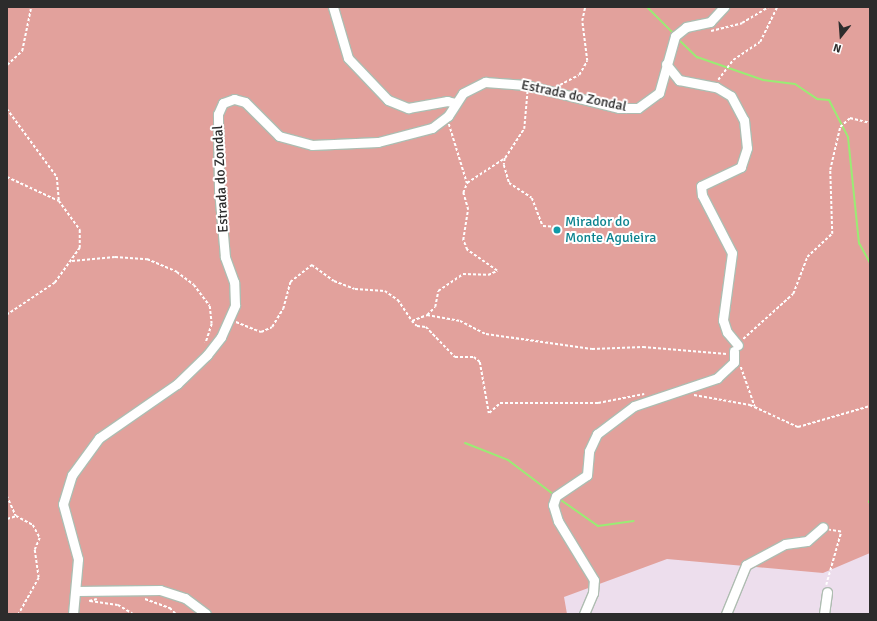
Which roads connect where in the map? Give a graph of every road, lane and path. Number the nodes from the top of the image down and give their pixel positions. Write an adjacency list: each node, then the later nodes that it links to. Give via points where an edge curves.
1 (31, 7): 9 (path, via 22,51)
2 (332, 7): 13 (street, via 348,58 388,100 408,108 447,101)
3 (585, 7): 12 (path, via 582,30 588,56 582,72)
4 (724, 7): 7 (street, Estrada do Zondal, via 717,17)
5 (770, 7): 7 (path, via 721,30 709,31)
6 (777, 7): 11 (path, via 760,42 733,60)
7 (702, 25): 8 (street, Estrada do Zondal, via 680,31 668,53)
8 (666, 64): 11 (street, via 679,80); 12 (street, Estrada do Zondal, via 659,93 638,108 619,108)
9 (7, 65)
10 (526, 85): 12 (street, Estrada do Zondal); 13 (street, Estrada do Zondal, via 485,82 463,92); 17 (path, via 526,123)
11 (716, 87): 27 (street, via 731,96 738,107 746,140 741,167 702,186 702,195 732,254 723,320)
12 (551, 90)
13 (455, 103): 15 (street, Estrada do Zondal)
14 (7, 109): 20 (path, via 57,177)
15 (448, 116): 19 (path, via 452,144); 25 (street, Estrada do Zondal, via 432,128 378,142 312,144 279,136 245,102 234,99 223,103 218,114 219,190 225,257 236,293)
16 (870, 123): 27 (path, via 850,118 840,127 830,170 832,234 808,256 793,294 757,324)
17 (505, 158): 19 (path); 21 (path, via 509,183 532,198 544,226)
18 (7, 176): 20 (path)
19 (467, 183): 24 (path, via 463,193 469,219 463,240 467,250 497,271 488,275 463,274 438,291 436,307)
20 (59, 201): 22 (path, via 80,230 80,248)
21 (560, 227)
22 (72, 261): 23 (path, via 55,283); 28 (path, via 115,257 147,259 177,272 194,285 210,306 212,324 206,343)
23 (7, 315)
24 (427, 315): 26 (path); 27 (path, via 460,322 486,334 592,349)
25 (230, 319): 26 (path, via 254,330 267,331 280,316 291,279 312,265 334,281 355,289 385,291 398,300); 28 (street, Estrada do Zondal)
26 (412, 321): 30 (path, via 432,332 455,357 474,357 480,362 489,413 500,403 511,402 598,403 643,393)
27 (734, 353): 30 (street, via 717,378); 32 (path, via 742,368)
28 (207, 355): 37 (street, Estrada do Zondal, via 177,384 99,438 72,475 63,504 78,560)
29 (692, 394): 32 (path)
30 (650, 399): 46 (street, via 634,406 597,434 589,451 587,475 556,496 553,505 558,521 594,580 593,593)
31 (870, 406): 32 (path, via 798,427)
32 (755, 407)
33 (7, 496): 34 (path)
34 (16, 516): 35 (path); 41 (path, via 33,525 40,538 35,550 39,578)
35 (7, 519)
36 (820, 528): 38 (path, via 841,532 826,586); 47 (street, via 807,541 785,544 746,565)
37 (77, 591): 42 (street, Estrada do Zondal); 45 (street, via 160,590 185,598)
38 (827, 595): 48 (street)
39 (109, 598): 43 (path, via 89,601 118,605)
40 (143, 599): 44 (path, via 170,608)
41 (19, 614)
42 (73, 614)
43 (133, 614)
44 (176, 614)
45 (206, 614)
46 (584, 614)
47 (726, 614)
48 (824, 614)

